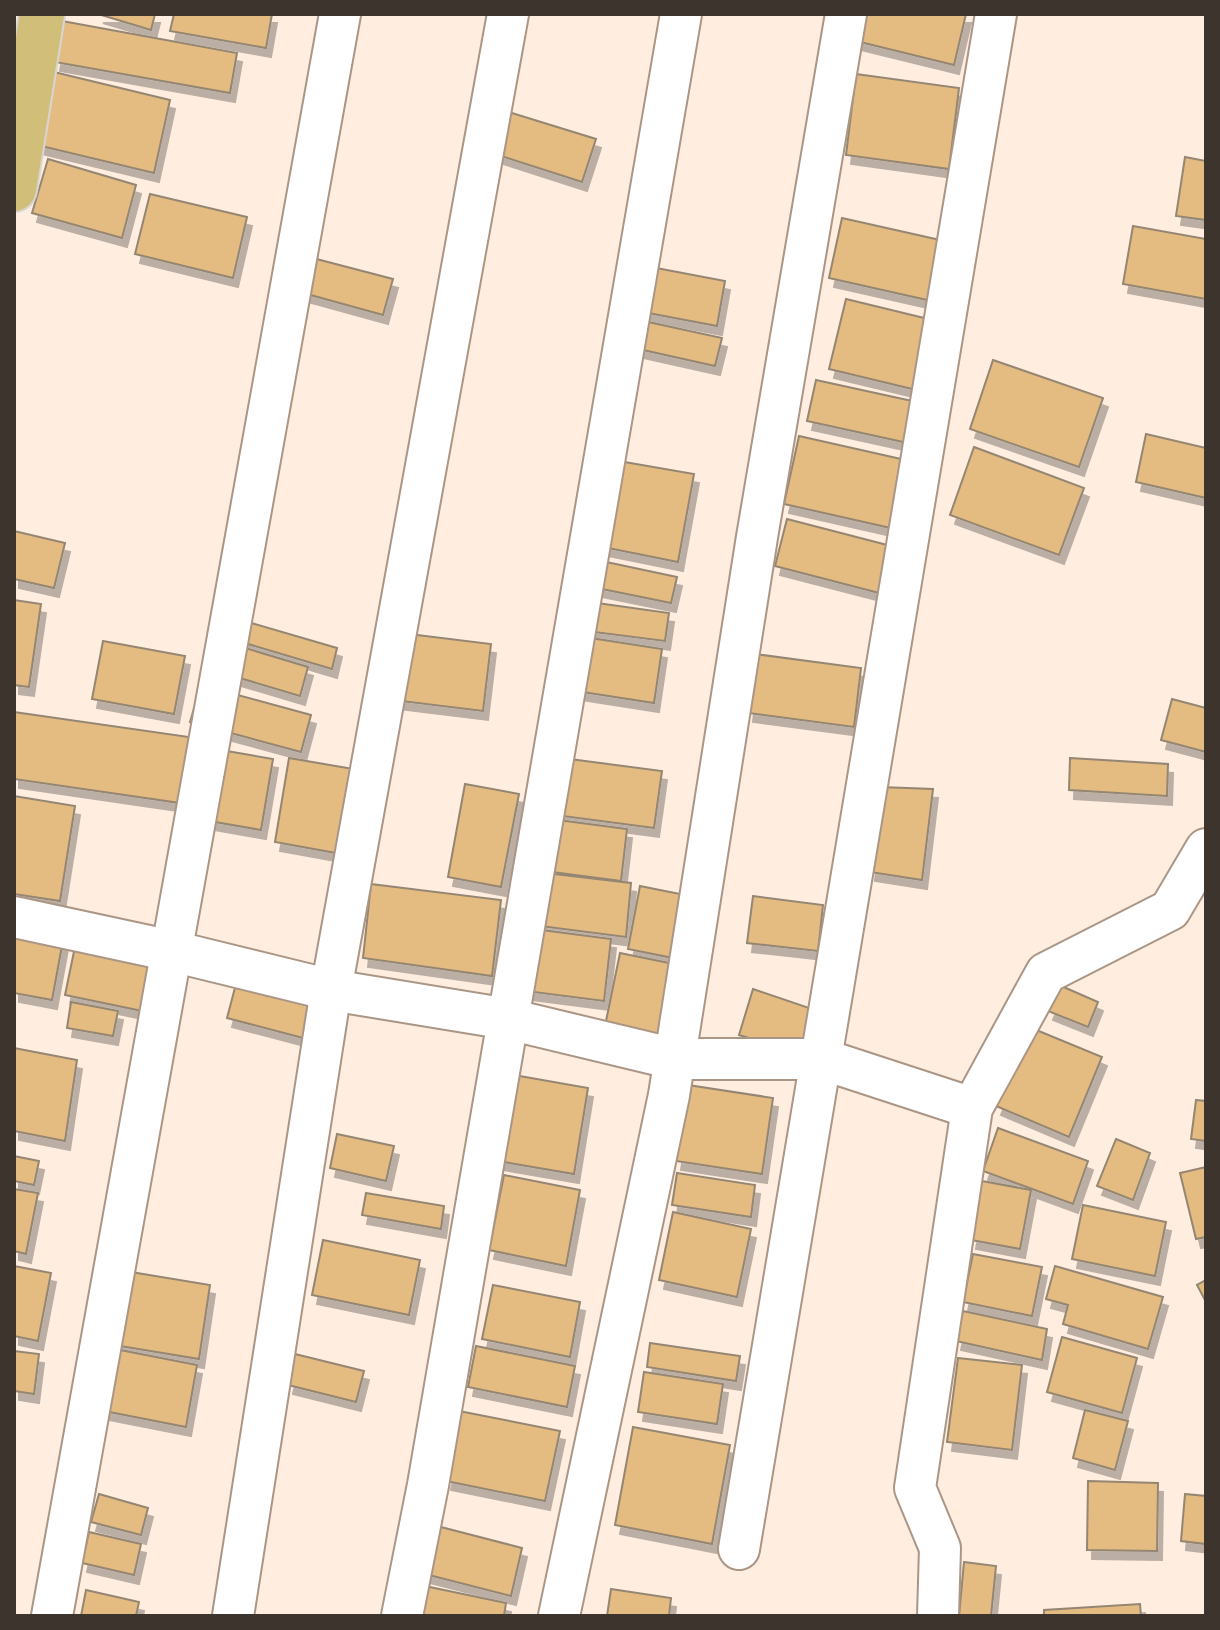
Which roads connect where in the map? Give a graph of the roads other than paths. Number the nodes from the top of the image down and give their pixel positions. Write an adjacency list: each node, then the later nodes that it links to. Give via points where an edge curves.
1 (42, 14): 7 (main road)
2 (340, 14): 10 (street)
3 (508, 14): 11 (street)
4 (681, 14): 12 (street)
5 (846, 14): 13 (street)
6 (996, 14): 14 (street)
7 (14, 189)
8 (1206, 849): 15 (street, via 1170,910 1046,973)
9 (14, 917): 10 (street)
10 (172, 951): 11 (street); 17 (street)
11 (331, 990): 12 (street); 18 (street)
12 (508, 1019): 13 (street); 19 (street)
13 (675, 1059): 14 (street); 20 (street)
14 (822, 1059): 15 (street); 16 (street)
15 (972, 1108): 21 (street, via 915,1488 940,1548)
16 (739, 1549)
17 (52, 1616)
18 (233, 1616)
19 (402, 1616)
20 (559, 1616)
21 (938, 1616)

